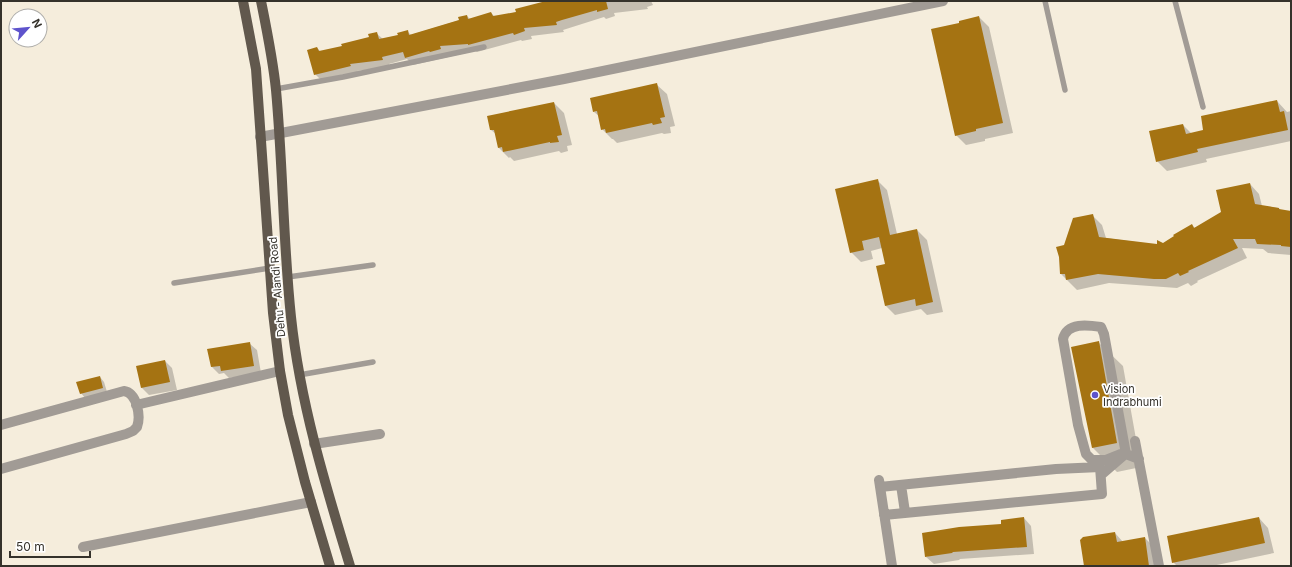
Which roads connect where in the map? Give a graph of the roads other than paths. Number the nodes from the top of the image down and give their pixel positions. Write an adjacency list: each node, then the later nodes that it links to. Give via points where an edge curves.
1 (243, 1): 11 (main road, Dehu - Alandi Road, via 256,69)
2 (261, 1): 7 (main road, Dehu - Alandi Road)
3 (943, 1): 10 (street)
4 (1044, 1): 8 (lane)
5 (1176, 1): 9 (lane)
6 (484, 47): 7 (lane)
7 (276, 89): 10 (main road, Dehu - Alandi Road)
8 (1065, 90)
9 (1203, 107)
10 (279, 133): 11 (street); 14 (main road, Dehu - Alandi Road)
11 (260, 137): 13 (main road, Dehu - Alandi Road)
12 (373, 265): 14 (lane)
13 (270, 268): 15 (lane); 17 (main road, Dehu - Alandi Road)
14 (288, 277): 18 (main road, Dehu - Alandi Road)
15 (174, 283)
16 (374, 362): 18 (lane)
17 (280, 371): 19 (street); 29 (main road, Dehu - Alandi Road, via 288,415)
18 (299, 375): 23 (main road, Dehu - Alandi Road)
19 (136, 405): 20 (street, via 132,395 124,391); 26 (street, via 138,424 133,431)
20 (1, 425)
21 (380, 434): 23 (street)
22 (1135, 441): 25 (street)
23 (314, 444): 34 (main road, Dehu - Alandi Road)
24 (1126, 454): 24 (street, via 1104,334 1101,327 1084,325 1072,328 1064,334 1063,339 1078,425 1086,454 1092,460 1106,460); 25 (street); 27 (street)
25 (1139, 459): 36 (street)
26 (1, 469)
27 (1101, 475): 28 (street, via 1100,467 1056,469); 30 (street, via 1102,494)
28 (901, 485): 30 (street); 31 (street, via 879,484)
29 (311, 502): 32 (street); 33 (main road, Dehu - Alandi Road)
30 (905, 512): 31 (street)
31 (884, 514): 35 (street)
32 (83, 547)
33 (330, 566)
34 (350, 566)
35 (892, 566)
36 (1159, 566)

